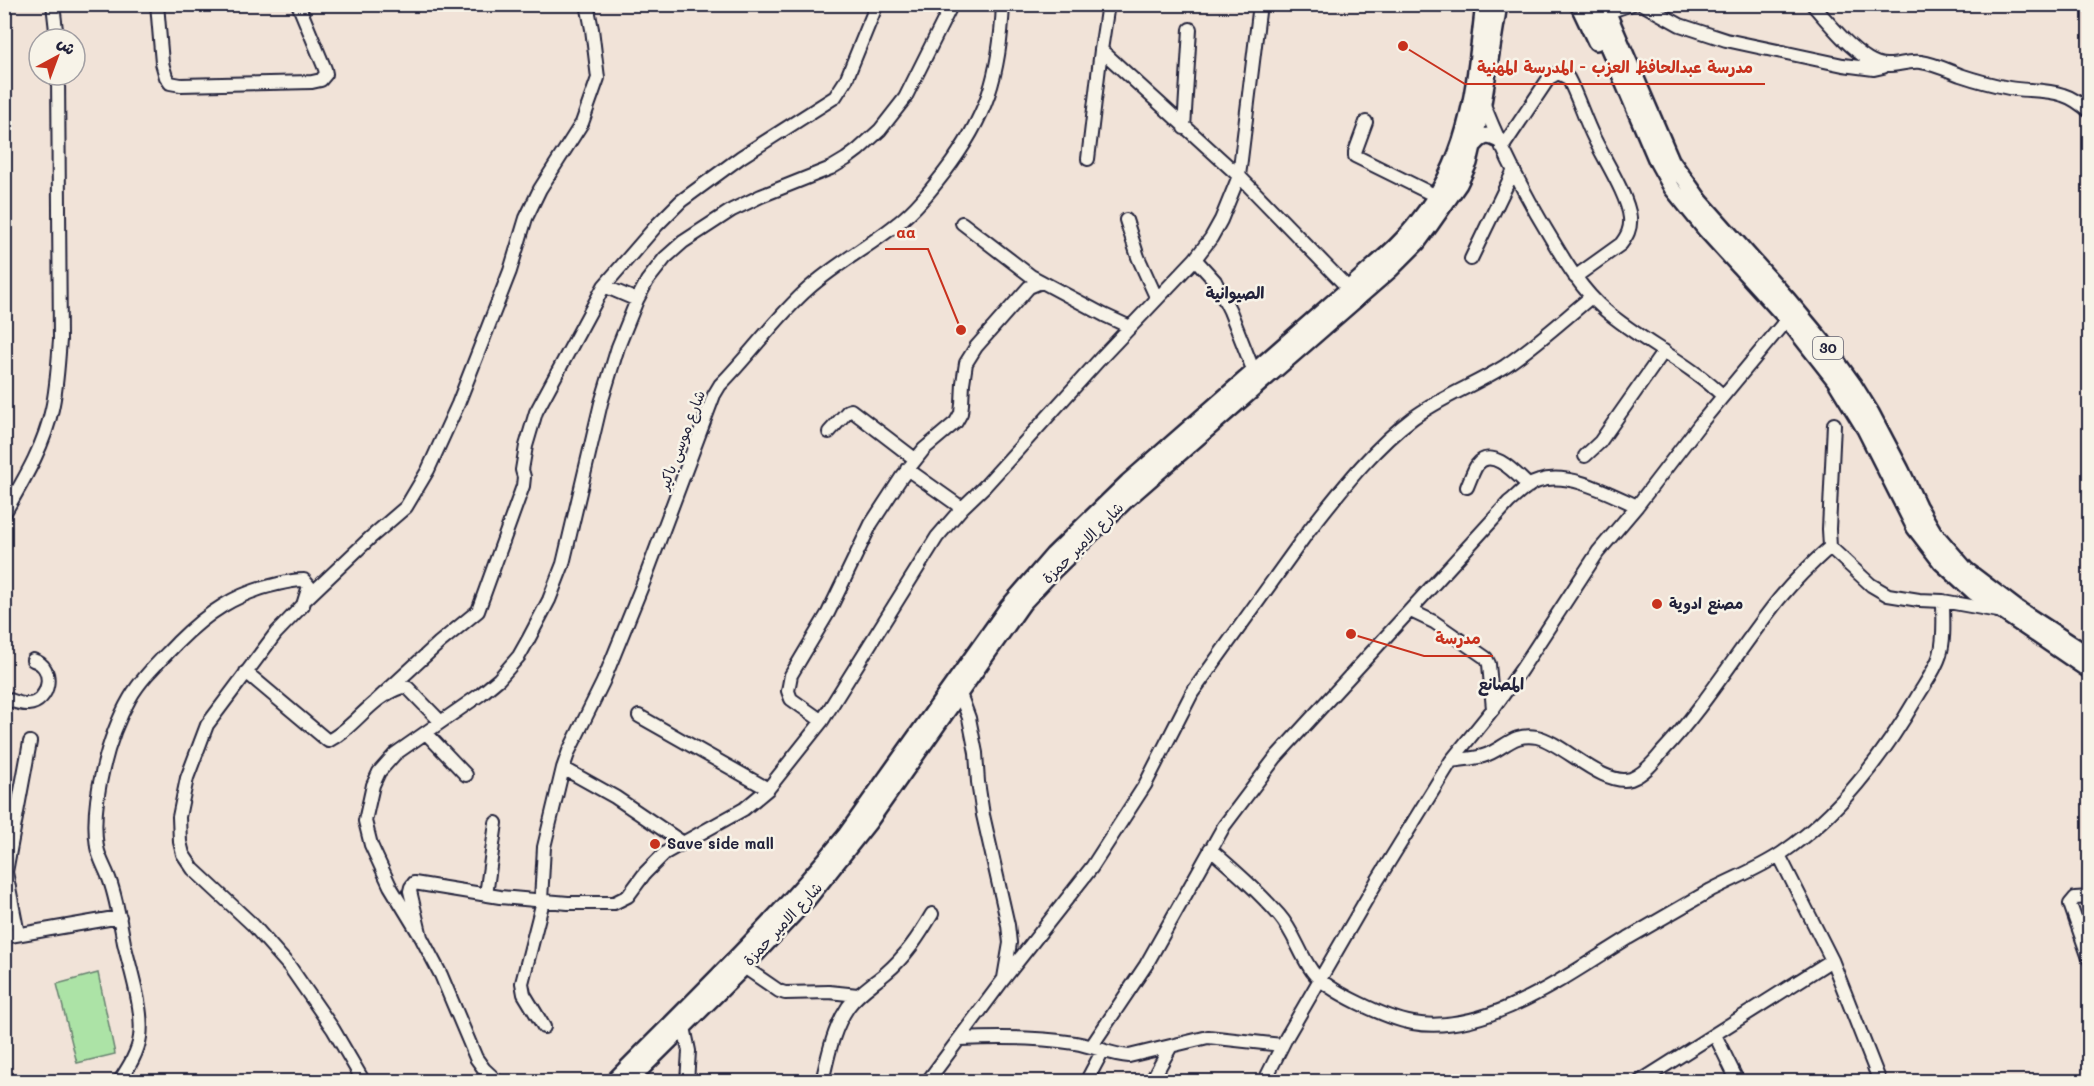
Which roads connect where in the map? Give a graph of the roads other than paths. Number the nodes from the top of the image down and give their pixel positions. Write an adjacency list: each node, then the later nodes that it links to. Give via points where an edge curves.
1 (53, 4): 17 (street)
2 (157, 4): 3 (street, via 163,71 170,83 181,84 321,80 325,69)
3 (298, 4)
4 (587, 4): 62 (street, via 598,78 582,123 526,218 510,271 429,470 406,507)
5 (877, 4): 41 (street, via 846,80 835,97 681,201)
6 (952, 4): 45 (street, via 905,98 880,130 846,159 732,210 683,242 665,258)
7 (1003, 4): 81 (street, شارع موسى باكير, via 992,84 963,148 914,209 817,281 714,394 644,581)
8 (1108, 4): 20 (street)
9 (1260, 4): 33 (street)
10 (1484, 4): 19 (main road, شارع الامير حمزة)
11 (1499, 4): 19 (main road, شارع الامير حمزة)
12 (1578, 4): 22 (main road, via 1598,48)
13 (1590, 4): 22 (main road, 30)
14 (1642, 4): 21 (street, via 1680,25 1726,40 1843,65 1874,69)
15 (1812, 4): 21 (street, via 1868,59)
16 (1618, 7): 66 (main road, 30, via 1671,160 1701,202 1823,342 1853,384 1934,533 1966,570 2016,609)
17 (56, 27)
18 (1190, 29): 28 (street)
19 (1486, 43): 23 (main road, شارع الامير حمزة); 25 (main road, شارع الامير حمزة)
20 (1101, 50): 28 (street); 31 (street)
21 (1890, 66): 26 (street, via 1932,64 1993,84 2064,95)
22 (1620, 75): 46 (main road, 30, via 1672,188)
23 (1475, 81): 25 (street); 34 (main road, شارع الامير حمزة, via 1458,153)
24 (58, 87): 60 (street, via 60,340 55,387 40,445)
25 (1484, 103): 29 (street); 30 (main road, شارع الامير حمزة)
26 (2090, 112)
27 (1366, 122): 34 (street, via 1355,156)
28 (1184, 128): 33 (street)
29 (1500, 143): 30 (main road, via 1487,136); 32 (street); 39 (street, via 1548,78 1558,73 1568,78 1630,215 1621,244)
30 (1474, 144): 70 (main road, شارع الامير حمزة, via 1459,183 1405,255 1085,539 1023,603)
31 (1088, 159)
32 (1514, 170): 38 (street); 39 (street)
33 (1239, 176): 37 (street, via 1221,220); 42 (street)
34 (1436, 196): 42 (main road, شارع الامير حمزة, via 1401,241)
35 (1126, 220): 44 (street)
36 (962, 223): 40 (street)
37 (1196, 259): 44 (street); 49 (street, via 1215,281)
38 (1471, 259)
39 (1575, 277): 43 (street)
40 (1041, 282): 47 (street); 54 (street, via 1029,287 976,347 966,363 961,413)
41 (604, 286): 45 (street); 72 (street, via 536,412 523,462 523,486 478,611)
42 (1349, 289): 49 (main road, شارع الامير حمزة)
43 (1591, 297): 48 (street); 100 (street, via 1503,368 1413,418 1344,488 1192,693 1145,785 1092,867)
44 (1157, 299): 47 (street)
45 (637, 300): 76 (street, via 618,346 563,564 549,600 523,649 499,679)
46 (1787, 319): 50 (street); 65 (main road, 30, via 1835,380 1927,545 1958,579)
47 (1130, 327): 59 (street)
48 (1664, 351): 50 (street, via 1697,372); 53 (street, via 1600,442)
49 (1254, 372): 79 (main road, شارع الامير حمزة, via 1128,482 1053,555 1008,607)
50 (1723, 396): 58 (street)
51 (1834, 424): 61 (street)
52 (829, 432): 54 (street, via 851,410)
53 (1585, 456)
54 (915, 459): 55 (street)
55 (907, 469): 59 (street); 75 (street, via 871,524 828,613 789,679 791,699)
56 (1529, 486): 57 (street, via 1503,461 1486,459 1477,465); 58 (street, via 1539,480 1570,480); 64 (street, via 1509,502)
57 (1467, 487)
58 (1637, 506): 73 (street, via 1598,552)
59 (962, 507): 75 (street, via 937,537)
60 (4, 514)
61 (1830, 547): 63 (street, via 1879,591); 80 (street, via 1780,598 1678,735 1646,770 1632,778 1620,780 1605,775 1539,738 1523,736 1483,756)
62 (305, 600): 69 (street); 93 (street, via 309,586 304,580 254,590 230,600 180,640 130,697 114,731 95,817 99,855)
63 (1943, 601): 65 (street); 87 (street, via 1943,640 1937,664 1897,731 1874,764 1820,824)
64 (1411, 611): 73 (street, via 1486,658); 86 (street, via 1276,757)
65 (2005, 613): 68 (main road, 30)
66 (2090, 656)
67 (33, 660): 71 (street, via 47,672 45,691 27,705)
68 (2090, 671)
69 (246, 672): 72 (street, via 328,741); 112 (street, via 202,735 179,817 181,848 193,869 253,925 290,967)
70 (960, 691): 79 (main road, شارع الامير حمزة); 100 (street, via 969,718 982,815 1008,925 1010,943)
71 (4, 698)
72 (376, 701): 76 (street, via 405,686)
73 (1493, 709): 80 (street)
74 (639, 716): 83 (street)
75 (822, 721): 83 (street)
76 (441, 722): 77 (street)
77 (426, 733): 82 (street); 96 (street, via 395,754 379,772 364,821 390,886)
78 (30, 742): 88 (street)
79 (909, 755): 99 (main road, شارع الامير حمزة, via 869,822 822,882); 110 (main road, شارع الامير حمزة, via 816,870)
80 (1451, 761): 101 (street)
81 (563, 768): 85 (street); 91 (street, شارع موسى باكير, via 544,847)
82 (466, 775)
83 (768, 789): 85 (street, via 744,809)
84 (496, 823): 89 (street)
85 (683, 843): 91 (street, via 665,853 628,896 614,903)
86 (1210, 849): 101 (street, via 1279,916); 109 (street)
87 (1779, 855): 97 (street); 101 (street, via 1711,890 1543,991 1477,1018 1454,1024 1400,1020)
88 (6, 885): 94 (street)
89 (486, 895): 91 (street); 96 (street, via 414,883 410,891)
90 (2090, 897): 98 (street, via 2075,898 2070,904)
91 (543, 901): 103 (street, شارع موسى باكير, via 522,983 524,994)
92 (932, 914): 102 (street, via 904,956)
93 (120, 917): 94 (street); 111 (street, via 141,1029 135,1055)
94 (18, 934): 95 (street)
95 (4, 937)
96 (421, 937): 113 (street, via 477,1058)
97 (1832, 960): 105 (street); 122 (street)
98 (2090, 961)
99 (744, 967): 102 (street, via 785,993); 104 (main road, شارع الامير حمزة)
100 (1003, 980): 106 (street)
101 (1320, 981): 107 (street)
102 (858, 995): 115 (street, via 840,1021)
103 (544, 1027)
104 (684, 1027): 110 (main road, شارع الامير حمزة); 114 (street, via 689,1051)
105 (1715, 1035): 120 (street); 121 (street)
106 (960, 1039): 109 (street, via 1021,1037); 116 (street)
107 (1282, 1045): 108 (street, via 1209,1037); 119 (street)
108 (1171, 1046): 109 (street, via 1129,1056); 118 (street)
109 (1097, 1048): 117 (street)
110 (623, 1079)
111 (119, 1082)
112 (364, 1082)
113 (498, 1082)
114 (687, 1082)
115 (822, 1082)
116 (927, 1082)
117 (1086, 1082)
118 (1151, 1082)
119 (1264, 1082)
120 (1639, 1082)
121 (1738, 1082)
122 (1880, 1082)

